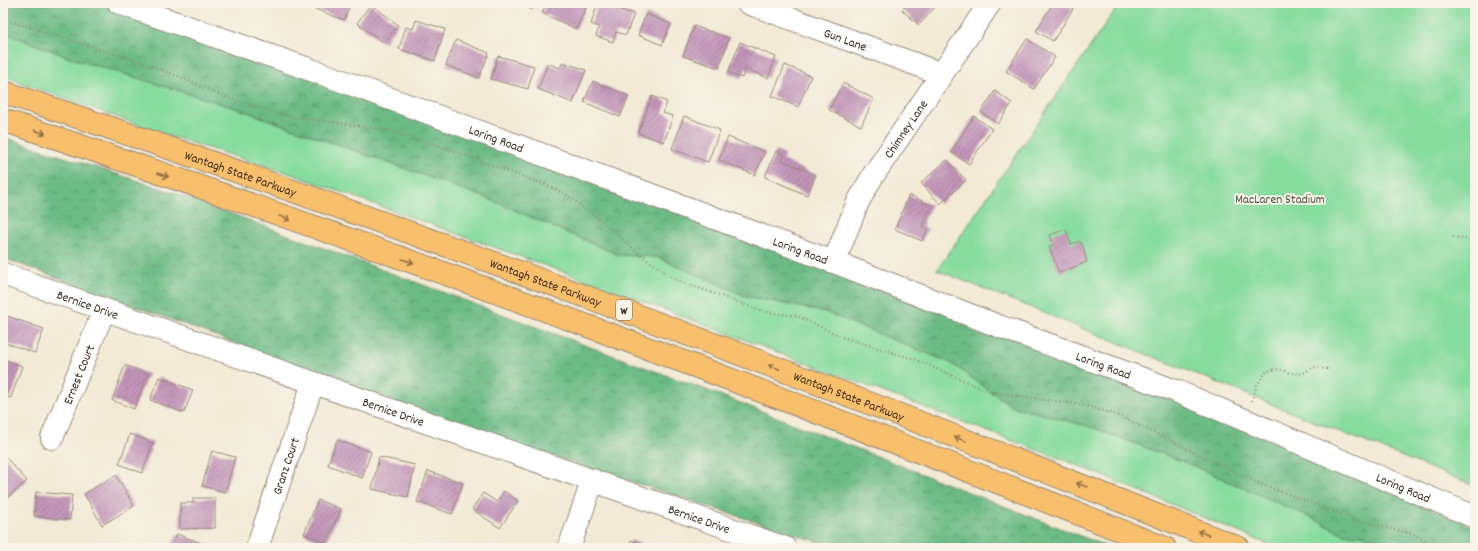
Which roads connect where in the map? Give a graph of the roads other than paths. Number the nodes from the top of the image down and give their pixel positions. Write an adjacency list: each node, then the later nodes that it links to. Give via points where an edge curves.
1 (119, 3): 7 (street, Loring Road, via 320,73)
2 (748, 3): 4 (street, Gun Lane)
3 (990, 3): 4 (street, Chimney Lane)
4 (942, 74): 7 (street, Chimney Lane, via 865,189)
5 (3, 92): 18 (highway, Wantagh State Parkway / W, one-way to 5, via 1089,488 546,281 166,146)
6 (3, 120): 17 (highway, Wantagh State Parkway / W, one-way to 17, via 339,236 647,348)
7 (834, 262): 13 (street, Loring Road, via 1176,391)
8 (3, 274): 9 (street, Bernice Drive)
9 (104, 310): 10 (street, Bernice Drive); 11 (street, Ernest Court)
10 (314, 383): 12 (street, Bernice Drive); 14 (street, Granz Court)
11 (52, 438)
12 (593, 480): 15 (street); 16 (street, Bernice Drive)
13 (1475, 517)
14 (257, 548)
15 (570, 548)
16 (785, 548)
17 (1165, 548)
18 (1239, 548)

